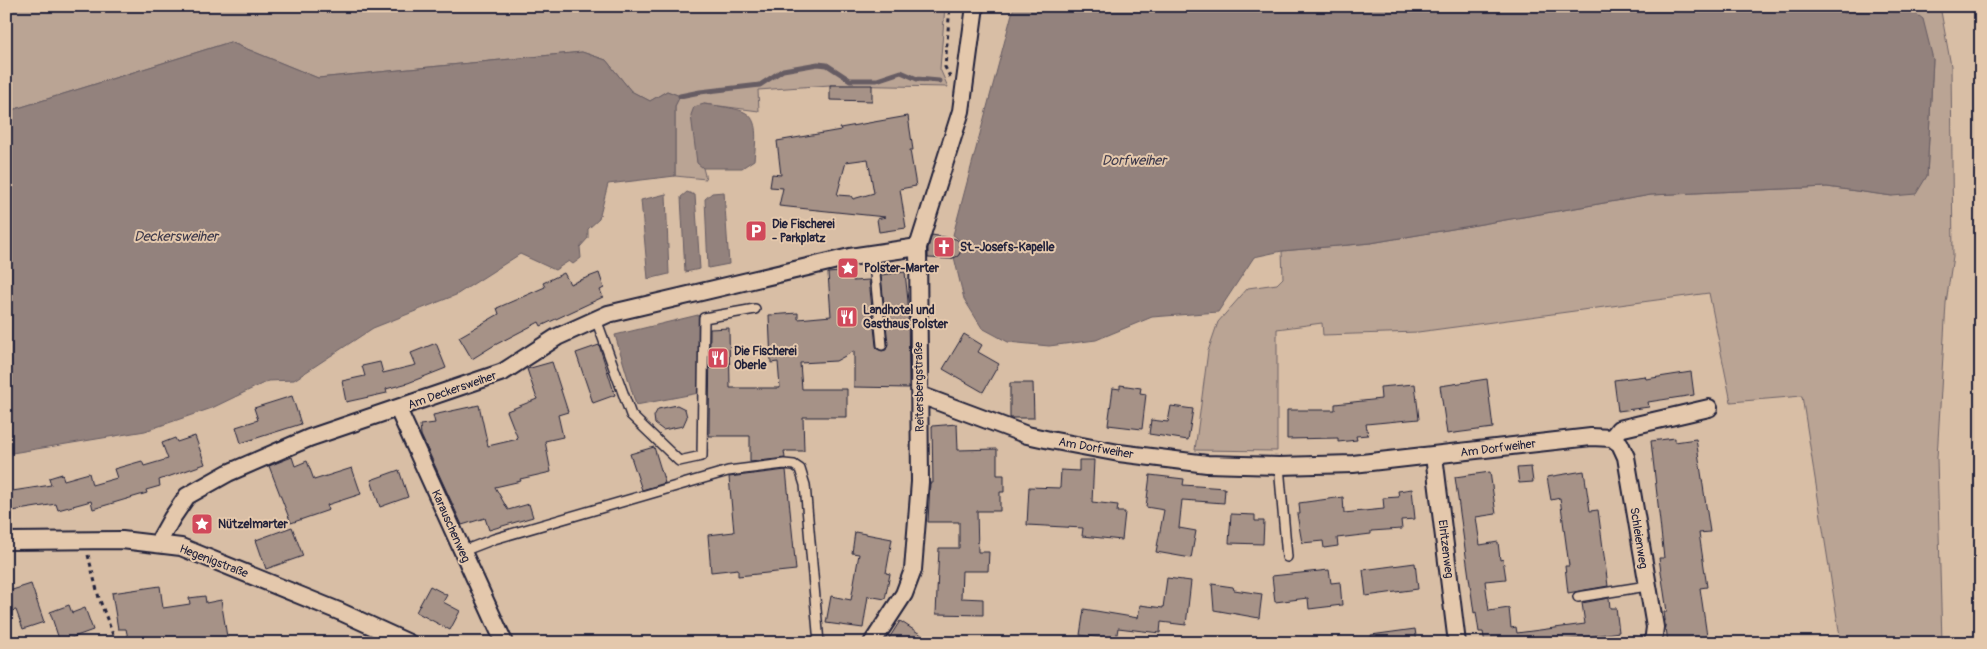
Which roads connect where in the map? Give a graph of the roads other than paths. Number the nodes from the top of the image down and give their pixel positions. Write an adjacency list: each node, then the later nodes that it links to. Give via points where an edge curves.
1 (975, 6): 2 (street, Reitersbergstraße, via 961,112)
2 (918, 247): 3 (street, Am Deckersweiher); 7 (street, Reitersbergstraße)
3 (873, 254): 5 (street, Am Deckersweiher); 6 (lane)
4 (755, 309): 5 (lane, via 704,318 702,456 679,461 631,415)
5 (596, 319): 9 (street, Am Deckersweiher, via 557,337 503,372)
6 (882, 345)
7 (920, 395): 12 (street, Am Dorfweiher, via 1050,440 1153,459); 22 (street, Reitersbergstraße, via 920,482 914,570 904,594)
8 (1710, 408): 10 (street, via 1619,429)
9 (398, 409): 14 (street, Am Deckersweiher, via 309,438 220,478 188,496); 15 (street, Karauschenweg)
10 (1612, 438): 11 (street, Am Dorfweiher, via 1591,437); 17 (street, Schleienweg, via 1620,444 1626,457)
11 (1434, 456): 12 (street, Am Dorfweiher, via 1353,464); 23 (street, Elritzenweg)
12 (1279, 466): 16 (lane)
13 (6, 541): 14 (street, Hegenigstraße, via 122,540)
14 (158, 543): 19 (street, Hegenigstraße, via 213,559)
15 (463, 551): 20 (street, Karauschenweg); 21 (lane, via 494,539 728,471 794,465 800,469 805,485)
16 (1287, 557)
17 (1647, 586): 18 (lane); 24 (street, Schleienweg, via 1655,627)
18 (1578, 597)
19 (409, 643)
20 (502, 643)
21 (819, 643)
22 (872, 643)
23 (1458, 643)
24 (1653, 643)

